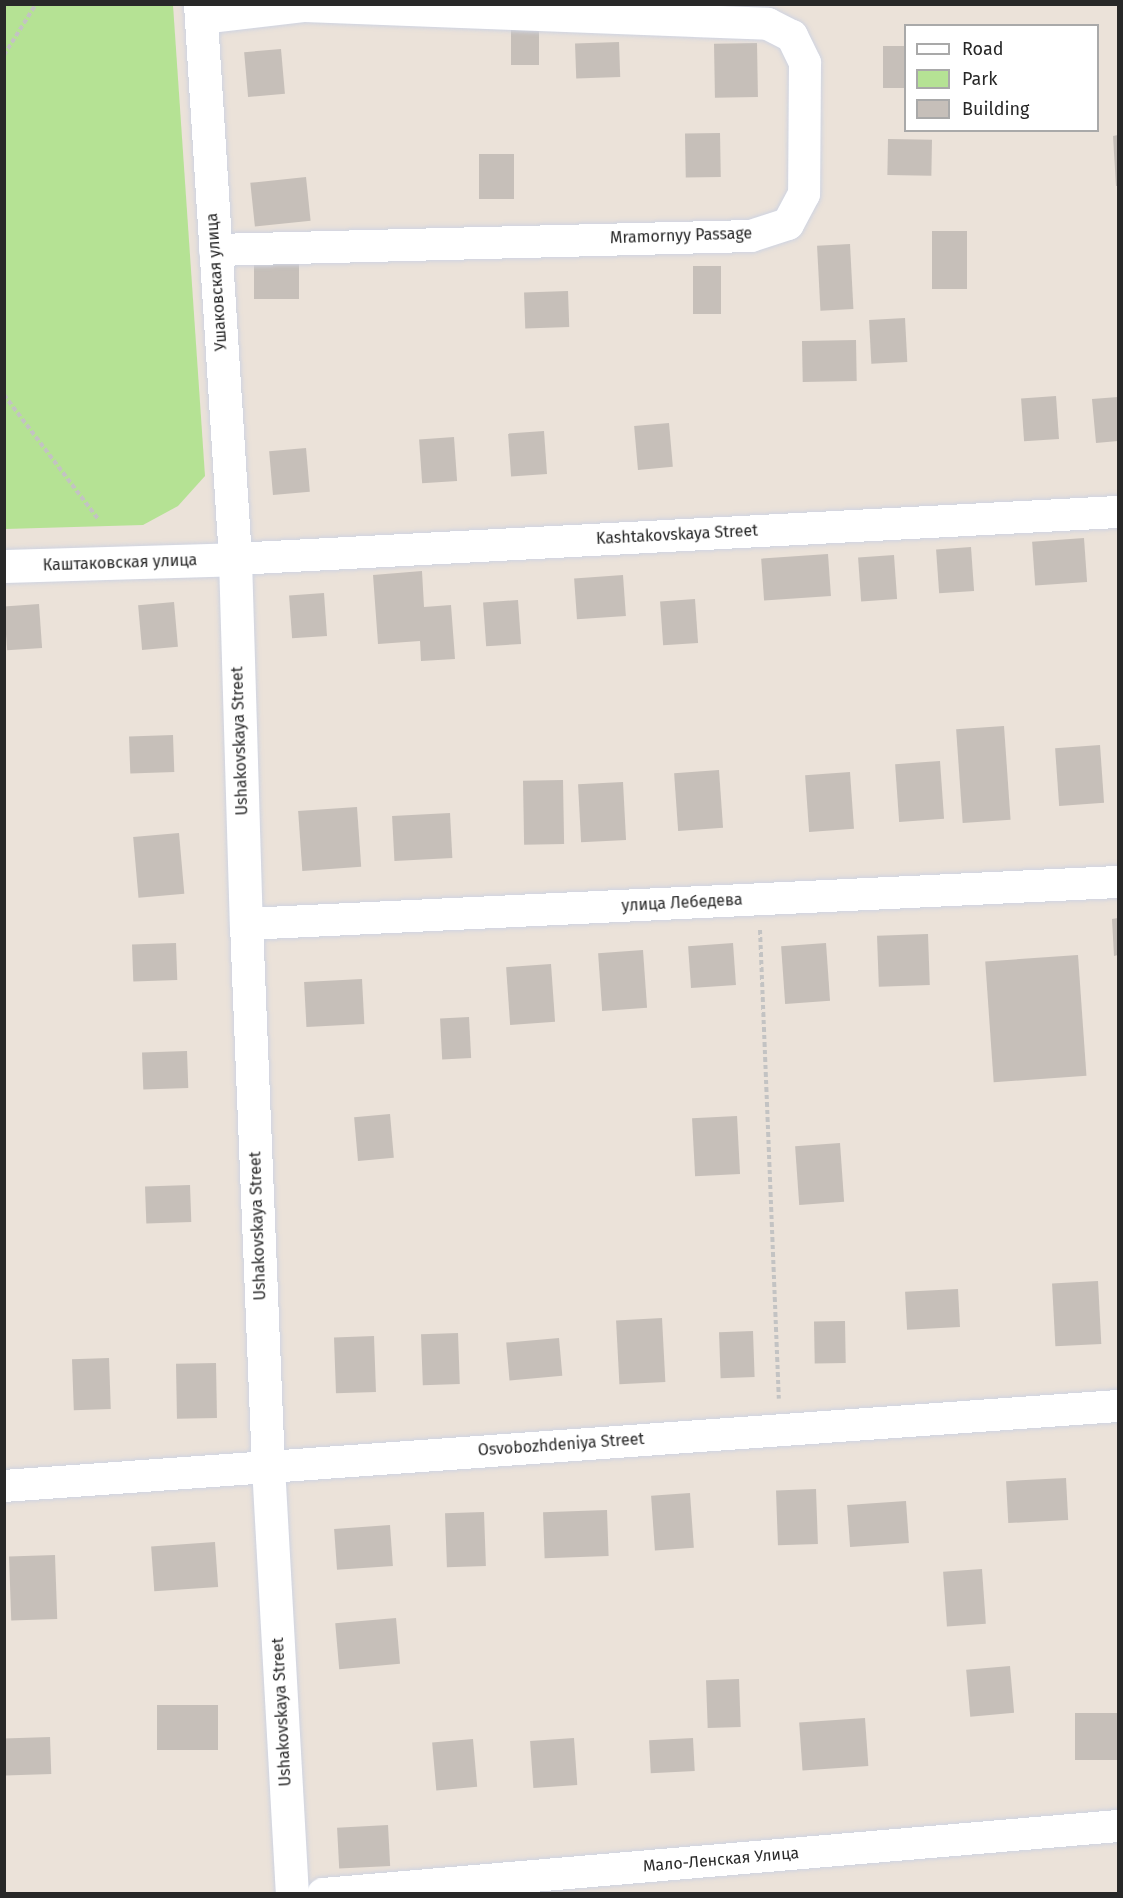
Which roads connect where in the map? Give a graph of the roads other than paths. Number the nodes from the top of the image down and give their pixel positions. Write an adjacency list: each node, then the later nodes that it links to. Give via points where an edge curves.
1 (201, 11): 2 (main road, Ушаковская улица); 2 (street, Mramornyy Passage, via 305,6 768,24 792,36 806,63 804,194 788,224 751,236)
2 (215, 250): 4 (main road, Ушаковская улица)
3 (1119, 512): 4 (street, Kashtakovskaya Street)
4 (235, 559): 5 (main road, Каштаковская улица); 7 (main road, Ushakovskaya Street)
5 (4, 566)
6 (1119, 882): 7 (street, улица Лебедева)
7 (246, 924): 9 (main road, Ushakovskaya Street)
8 (1119, 1406): 9 (street, Osvobozhdeniya Street)
9 (268, 1466): 10 (street, Osvobozhdeniya Street); 12 (main road, Ushakovskaya Street)
10 (4, 1486)
11 (1119, 1826): 13 (street, Мало-Ленская Улица)
12 (292, 1893)
13 (323, 1893)

